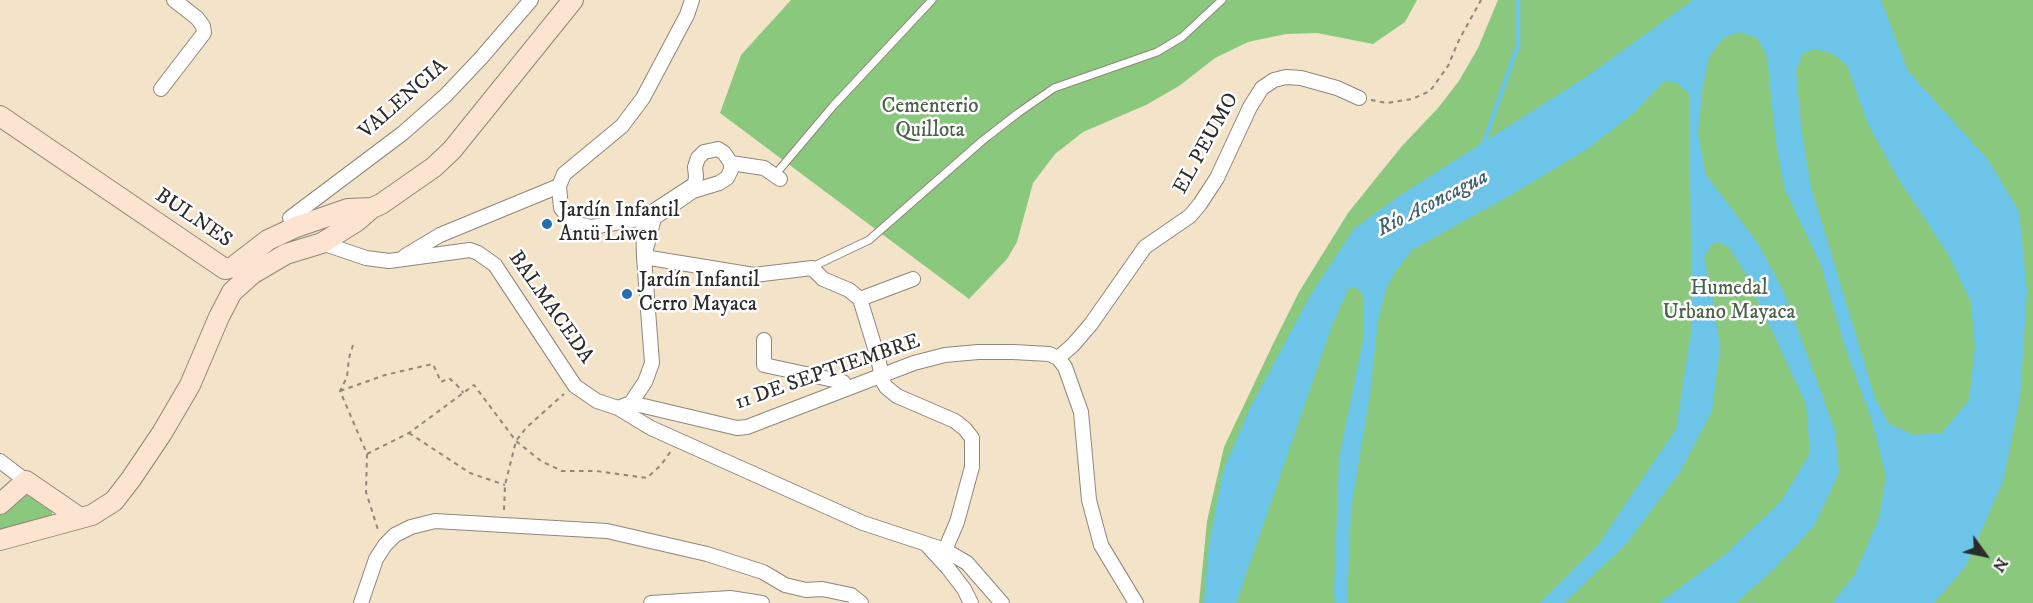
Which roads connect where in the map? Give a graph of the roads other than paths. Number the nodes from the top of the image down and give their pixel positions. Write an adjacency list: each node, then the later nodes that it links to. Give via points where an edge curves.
1 (174, 0): 7 (street, via 197,18 204,33)
2 (531, 0): 14 (street, VALENCIA, via 445,96 403,133)
3 (573, 0): 13 (street, via 452,150 434,167)
4 (692, 0): 12 (street, via 643,98 622,126 564,174)
5 (932, 0): 11 (lane, via 833,106)
6 (1222, 0): 19 (lane, via 1182,37 1157,52 1054,88 982,141 869,240)
7 (161, 89)
8 (1359, 98): 23 (street, EL PEUMO, via 1301,78 1274,80 1262,88 1205,198 1190,216 1145,247 1091,324)
9 (0, 116): 13 (street, BULNES, via 225,269 268,240 296,227 348,209)
10 (731, 163): 11 (street, via 764,168); 15 (street, via 718,149 704,152 695,167 695,184); 17 (street, via 727,178 693,191 654,218)
11 (777, 178)
12 (559, 186): 15 (street, via 561,208 573,223 592,227); 18 (street, via 440,235)
13 (372, 208): 16 (street)
14 (290, 218)
15 (643, 218): 17 (street)
16 (322, 243): 18 (street, BALMACEDA, via 366,258); 30 (street, via 286,254 252,274 232,292 190,384 162,433 114,501)
17 (644, 257): 19 (street, via 754,275); 26 (street, via 652,363 645,382)
18 (398, 260): 26 (street, BALMACEDA, via 470,250 486,257 574,386 597,401)
19 (812, 268): 21 (street, via 823,279)
20 (913, 279): 21 (street)
21 (860, 299): 24 (street)
22 (764, 340): 25 (street, via 764,365 843,382)
23 (1058, 358): 24 (street, 11 DE SEPTIEMBRE, via 1013,352 945,355); 40 (street, via 1081,412 1089,500 1101,545)
24 (882, 377): 25 (street, 11 DE SEPTIEMBRE); 33 (street, via 892,392 955,422 972,438 972,467)
25 (847, 388): 26 (street, 11 DE SEPTIEMBRE, via 736,428)
26 (625, 406): 32 (street, BALMACEDA, via 651,428 863,523)
27 (0, 461): 28 (street)
28 (27, 481): 29 (street); 30 (street)
29 (0, 504)
30 (80, 518): 31 (street)
31 (0, 540)
32 (926, 544): 33 (street, BALMACEDA); 38 (street)
33 (945, 550): 39 (street, BALMACEDA, via 967,563)
34 (361, 603): 37 (street, via 385,545 411,527 435,521 607,531 707,554 763,572 786,585 851,595)
35 (651, 603): 36 (street, via 730,598)
36 (762, 603)
37 (861, 603)
38 (971, 603)
39 (1002, 603)
40 (1136, 603)

